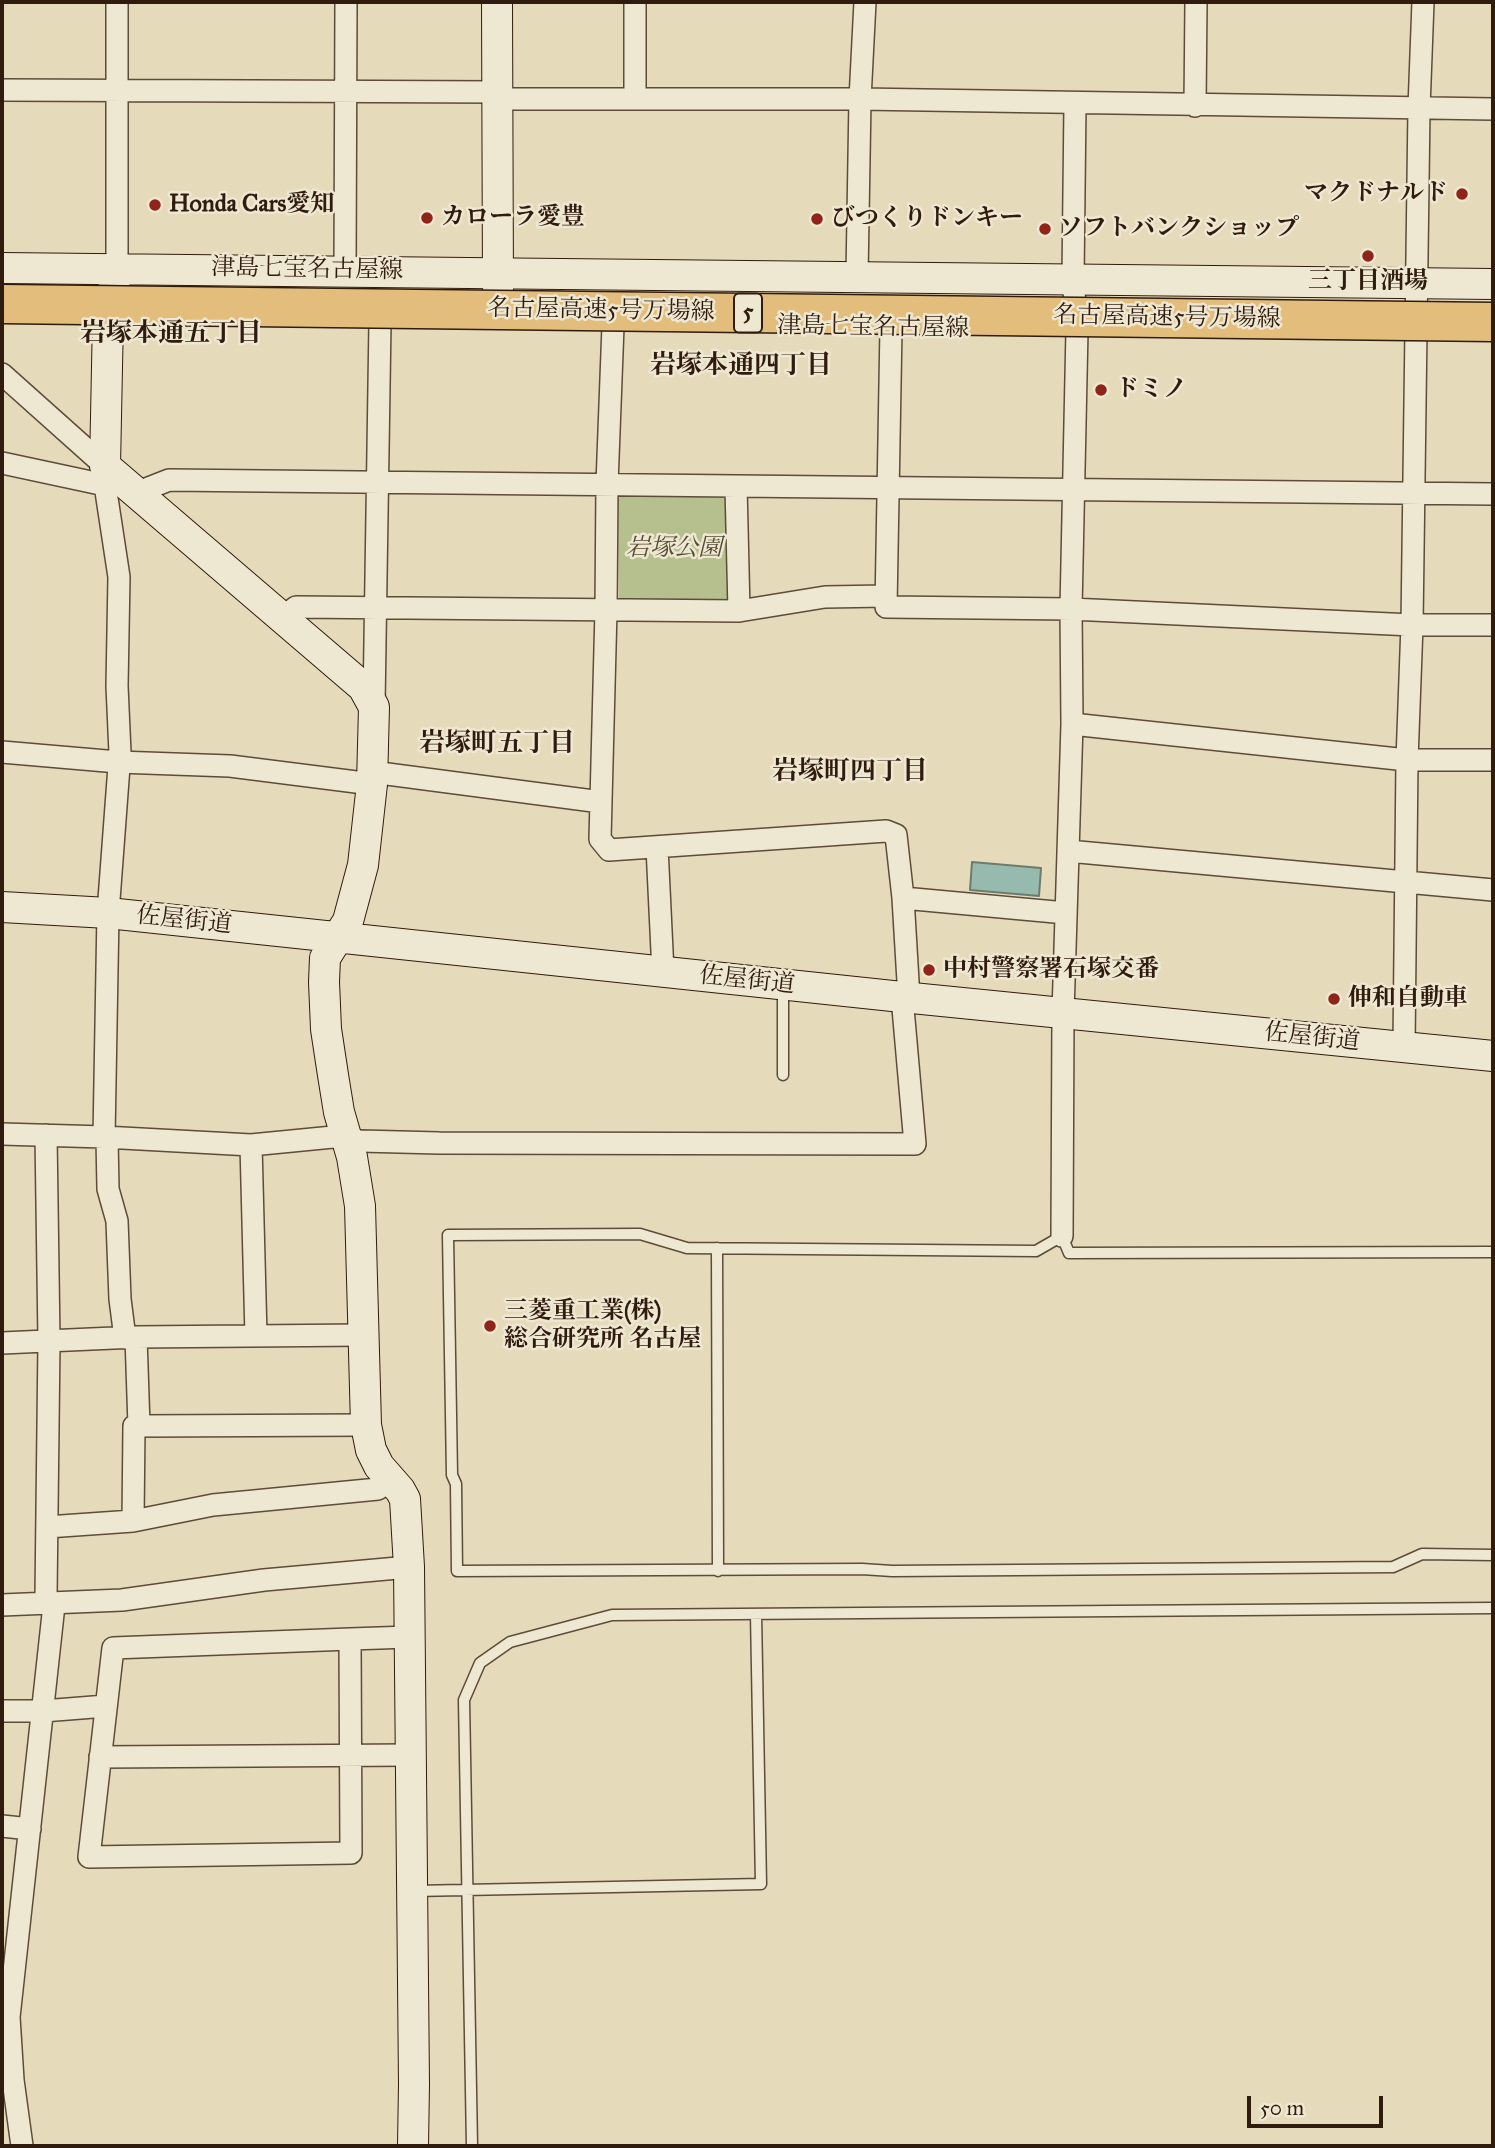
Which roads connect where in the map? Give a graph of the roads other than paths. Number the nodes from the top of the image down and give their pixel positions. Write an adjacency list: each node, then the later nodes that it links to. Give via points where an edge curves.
1 (117, 2): 9 (street)
2 (346, 2): 10 (street)
3 (497, 2): 11 (street)
4 (635, 2): 12 (street)
5 (865, 2): 13 (street)
6 (1196, 2): 15 (street)
7 (1423, 2): 16 (street)
8 (2, 90): 9 (street)
9 (117, 92): 10 (street); 19 (street)
10 (346, 93): 11 (street); 20 (street)
11 (498, 96): 12 (street); 21 (street)
12 (635, 99): 13 (street)
13 (860, 99): 14 (street); 22 (street)
14 (1075, 104): 15 (street); 23 (street)
15 (1195, 106): 16 (street)
16 (1419, 108): 17 (street); 25 (street)
17 (1493, 109)
18 (2, 268): 19 (street, 津島七宝名古屋線)
19 (117, 268): 20 (street, 津島七宝名古屋線); 30 (street)
20 (345, 270): 21 (street, 津島七宝名古屋線)
21 (498, 272): 22 (street, 津島七宝名古屋線); 33 (street)
22 (858, 276): 23 (street, 津島七宝名古屋線)
23 (1073, 278): 25 (street, 津島七宝名古屋線); 36 (street)
24 (2, 279): 27 (highway, 名古屋高速5号万場線 / 5)
25 (1418, 283): 26 (street, 津島七宝名古屋線); 37 (street)
26 (1493, 284)
27 (1493, 296)
28 (2, 304): 31 (highway, 名古屋高速5号万場線 / 5, bridge)
29 (2, 317): 30 (street, 津島七宝名古屋線)
30 (108, 318): 32 (street, 津島七宝名古屋線); 41 (street)
31 (1493, 321)
32 (380, 322): 33 (street, 津島七宝名古屋線); 42 (street)
33 (499, 324): 34 (street, 津島七宝名古屋線)
34 (613, 326): 35 (street, 津島七宝名古屋線); 43 (street)
35 (891, 328): 36 (street, 津島七宝名古屋線); 45 (street)
36 (1077, 330): 37 (street, 津島七宝名古屋線); 46 (street)
37 (1417, 335): 38 (street, 津島七宝名古屋線); 48 (street)
38 (1493, 336)
39 (2, 374): 41 (street)
40 (2, 463): 41 (street)
41 (105, 475): 47 (street); 63 (street, via 119,578)
42 (379, 481): 43 (street); 47 (street, via 169,480); 51 (street)
43 (607, 484): 44 (street); 53 (street)
44 (736, 486): 45 (street); 54 (street)
45 (887, 488): 46 (street); 50 (street)
46 (1073, 490): 48 (street); 52 (street)
47 (136, 493): 55 (street)
48 (1414, 493): 49 (street); 56 (street)
49 (1493, 494)
50 (886, 596): 52 (street, via 886,607); 54 (street, via 825,597)
51 (377, 608): 53 (street); 55 (street, via 296,607); 58 (street)
52 (1071, 609): 56 (street); 59 (street)
53 (606, 610): 54 (street); 65 (street)
54 (739, 611)
55 (282, 618): 58 (street, via 363,687)
56 (1412, 625): 57 (street); 61 (street)
57 (1493, 625)
58 (374, 707): 64 (street)
59 (1072, 724): 61 (street); 67 (street)
60 (2, 752): 63 (street)
61 (1407, 760): 62 (street); 68 (street)
62 (1493, 760)
63 (118, 762): 64 (street); 72 (street)
64 (372, 778): 65 (street); 74 (street, via 363,865 348,920)
65 (601, 802): 66 (street, via 600,839 609,850)
66 (657, 847): 70 (street, via 886,831 896,835); 75 (street)
67 (1068, 851): 68 (street); 73 (street)
68 (1407, 883): 69 (street); 79 (street)
69 (1493, 890)
70 (903, 898): 73 (street); 77 (street)
71 (2, 907): 72 (street, 佐屋街道)
72 (108, 913): 74 (street, 佐屋街道); 84 (street)
73 (1066, 914): 78 (street)
74 (338, 937): 75 (street, 佐屋街道); 85 (street, via 325,958 326,1029)
75 (663, 972): 76 (street, 佐屋街道)
76 (783, 985): 77 (street, 佐屋街道); 81 (lane)
77 (905, 998): 78 (street, 佐屋街道); 85 (street, via 915,1144 439,1143)
78 (1063, 1013): 79 (street, 佐屋街道); 87 (street)
79 (1404, 1047): 80 (street, 佐屋街道)
80 (1493, 1056)
81 (783, 1075)
82 (2, 1134): 83 (street)
83 (46, 1135): 84 (street); 93 (street)
84 (106, 1137): 86 (street); 92 (street, via 108,1189 117,1221 120,1300)
85 (346, 1138): 86 (street); 90 (street, via 360,1206)
86 (251, 1145): 91 (street)
87 (1062, 1236): 88 (lane, via 1036,1251); 89 (lane, via 1069,1253)
88 (716, 1248): 102 (lane); 102 (lane, via 687,1248 640,1234 448,1236 457,1571)
89 (1493, 1252)
90 (363, 1335): 91 (street); 95 (street)
91 (256, 1336): 92 (street)
92 (131, 1338): 93 (street); 96 (street)
93 (49, 1341): 94 (street); 99 (street)
94 (2, 1343)
95 (366, 1425): 96 (street); 97 (street, via 371,1450)
96 (139, 1426): 98 (street, via 134,1426)
97 (392, 1480): 98 (street, via 377,1489 213,1505); 101 (street, via 405,1499)
98 (134, 1521): 99 (street)
99 (47, 1527): 104 (street, via 46,1596)
100 (1493, 1555): 102 (lane, via 1422,1554 1393,1567)
101 (409, 1567): 104 (street); 107 (street)
102 (718, 1571)
103 (2, 1605): 104 (street)
104 (54, 1605): 111 (street)
105 (1493, 1608): 106 (lane)
106 (756, 1614): 117 (lane, via 612,1615 510,1642 480,1663 464,1700); 117 (lane, via 761,1884)
107 (409, 1637): 108 (street); 112 (street)
108 (350, 1639): 109 (street, via 113,1648); 113 (street)
109 (106, 1706): 111 (street); 114 (street)
110 (2, 1711): 111 (street)
111 (43, 1711): 116 (street)
112 (410, 1755): 113 (street); 118 (street)
113 (351, 1756): 114 (street); 114 (street, via 351,1853 89,1857)
114 (100, 1757)
115 (2, 1826): 116 (street)
116 (30, 1829): 119 (street)
117 (467, 1890): 118 (lane); 123 (lane)
118 (411, 1891): 122 (street)
119 (10, 1933): 120 (street)
120 (7, 2080): 121 (street)
121 (22, 2146)
122 (413, 2146)
123 (472, 2146)

